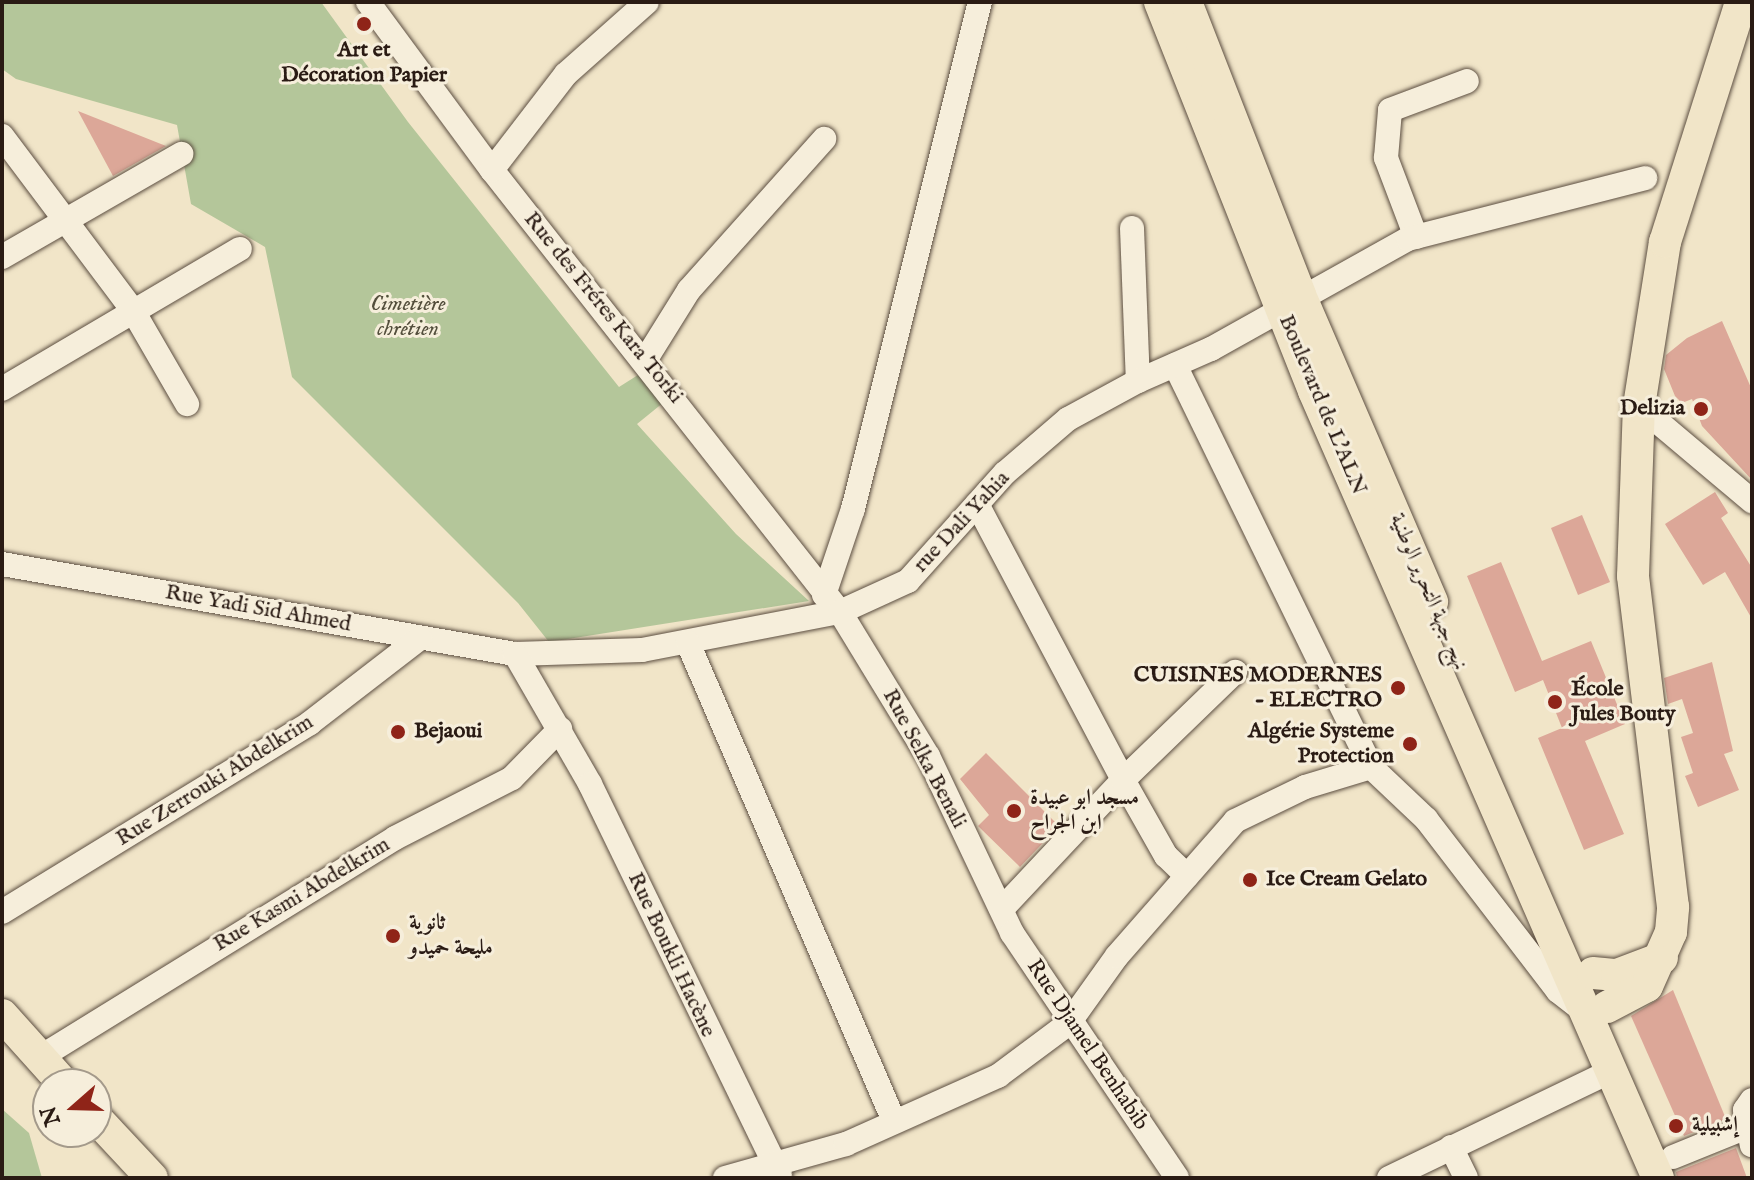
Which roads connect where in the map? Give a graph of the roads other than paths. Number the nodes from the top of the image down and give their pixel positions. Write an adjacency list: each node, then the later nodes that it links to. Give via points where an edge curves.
1 (368, 2): 11 (street, Rue des Fréres Kara Torki)
2 (647, 2): 11 (street, via 566,74)
3 (980, 2): 29 (street)
4 (1160, 2): 18 (main road, Boulevard de L'ALN)
5 (1186, 2): 18 (main road, نهج جبهة التحرير الوطنية)
6 (1741, 2): 25 (main road, via 1665,242)
7 (1467, 81): 15 (street, via 1390,110 1386,158)
8 (2, 136): 13 (street)
9 (824, 139): 20 (street, via 689,290)
10 (181, 154): 13 (street)
11 (492, 170): 20 (street, Rue des Fréres Kara Torki)
12 (1645, 178): 15 (street, rue Dali Yahia)
13 (64, 220): 17 (street); 19 (street)
14 (1132, 228): 22 (street)
15 (1416, 237): 18 (street, rue Dali Yahia)
16 (240, 249): 19 (street)
17 (2, 257)
18 (1291, 303): 21 (street, rue Dali Yahia); 42 (main road, نهج جبهة التحرير الوطنية)
19 (132, 309): 23 (street); 24 (street)
20 (646, 359): 29 (street, Rue des Fréres Kara Torki)
21 (1175, 365): 22 (street, rue Dali Yahia); 35 (street)
22 (1138, 381): 27 (street, rue Dali Yahia, via 1068,419)
23 (2, 389)
24 (187, 404)
25 (1639, 406): 26 (street); 41 (main road, via 1633,576 1673,907)
26 (1752, 501)
27 (977, 504): 29 (street, rue Dali Yahia, via 908,581); 36 (street)
28 (2, 564): 30 (street, Rue Yadi Sid Ahmed)
29 (832, 604): 31 (street, rue Dali Yahia); 38 (street, Rue Selka Benali, via 928,756)
30 (420, 638): 32 (street, Rue Yadi Sid Ahmed); 39 (street, Rue Zerrouki Abdelkrim, via 310,723)
31 (688, 643): 32 (street, rue Dali Yahia); 50 (street)
32 (515, 654): 34 (street, Rue Boukli Hacène)
33 (1235, 672): 36 (street)
34 (560, 729): 46 (street, Rue Kasmi Abdelkrim, via 512,778 395,838); 54 (street, Rue Boukli Hacène)
35 (1371, 767): 37 (street, via 1305,787 1235,821); 40 (street, via 1426,819)
36 (1123, 780): 37 (street, via 1166,856); 38 (street)
37 (1187, 876): 45 (street)
38 (1002, 909): 45 (street, Rue Djamel Benhabib)
39 (2, 912)
40 (1504, 924): 42 (street); 43 (street, via 1570,1003)
41 (1662, 958): 42 (main road, via 1617,975); 43 (main road, via 1647,986)
42 (1584, 976): 43 (main road, نهج جبهة التحرير الوطنية)
43 (1598, 1010): 48 (main road, نهج جبهة التحرير الوطنية); 55 (main road, نهج جبهة التحرير الوطنية)
44 (2, 1015): 46 (main road)
45 (1069, 1023): 50 (street, via 998,1076); 58 (street, Rue Djamel Benhabib)
46 (39, 1058): 47 (main road)
47 (49, 1068)
48 (1613, 1070): 53 (street); 55 (main road, نهج جبهة التحرير الوطنية)
49 (1752, 1100): 52 (street, via 1745,1110)
50 (894, 1121): 54 (street)
51 (112, 1135): 56 (main road)
52 (1749, 1136): 55 (street)
53 (1451, 1147): 59 (street); 60 (street)
54 (776, 1171): 57 (street)
55 (1671, 1171)
56 (152, 1178)
57 (725, 1178)
58 (1177, 1178)
59 (1389, 1178)
60 (1466, 1178)

